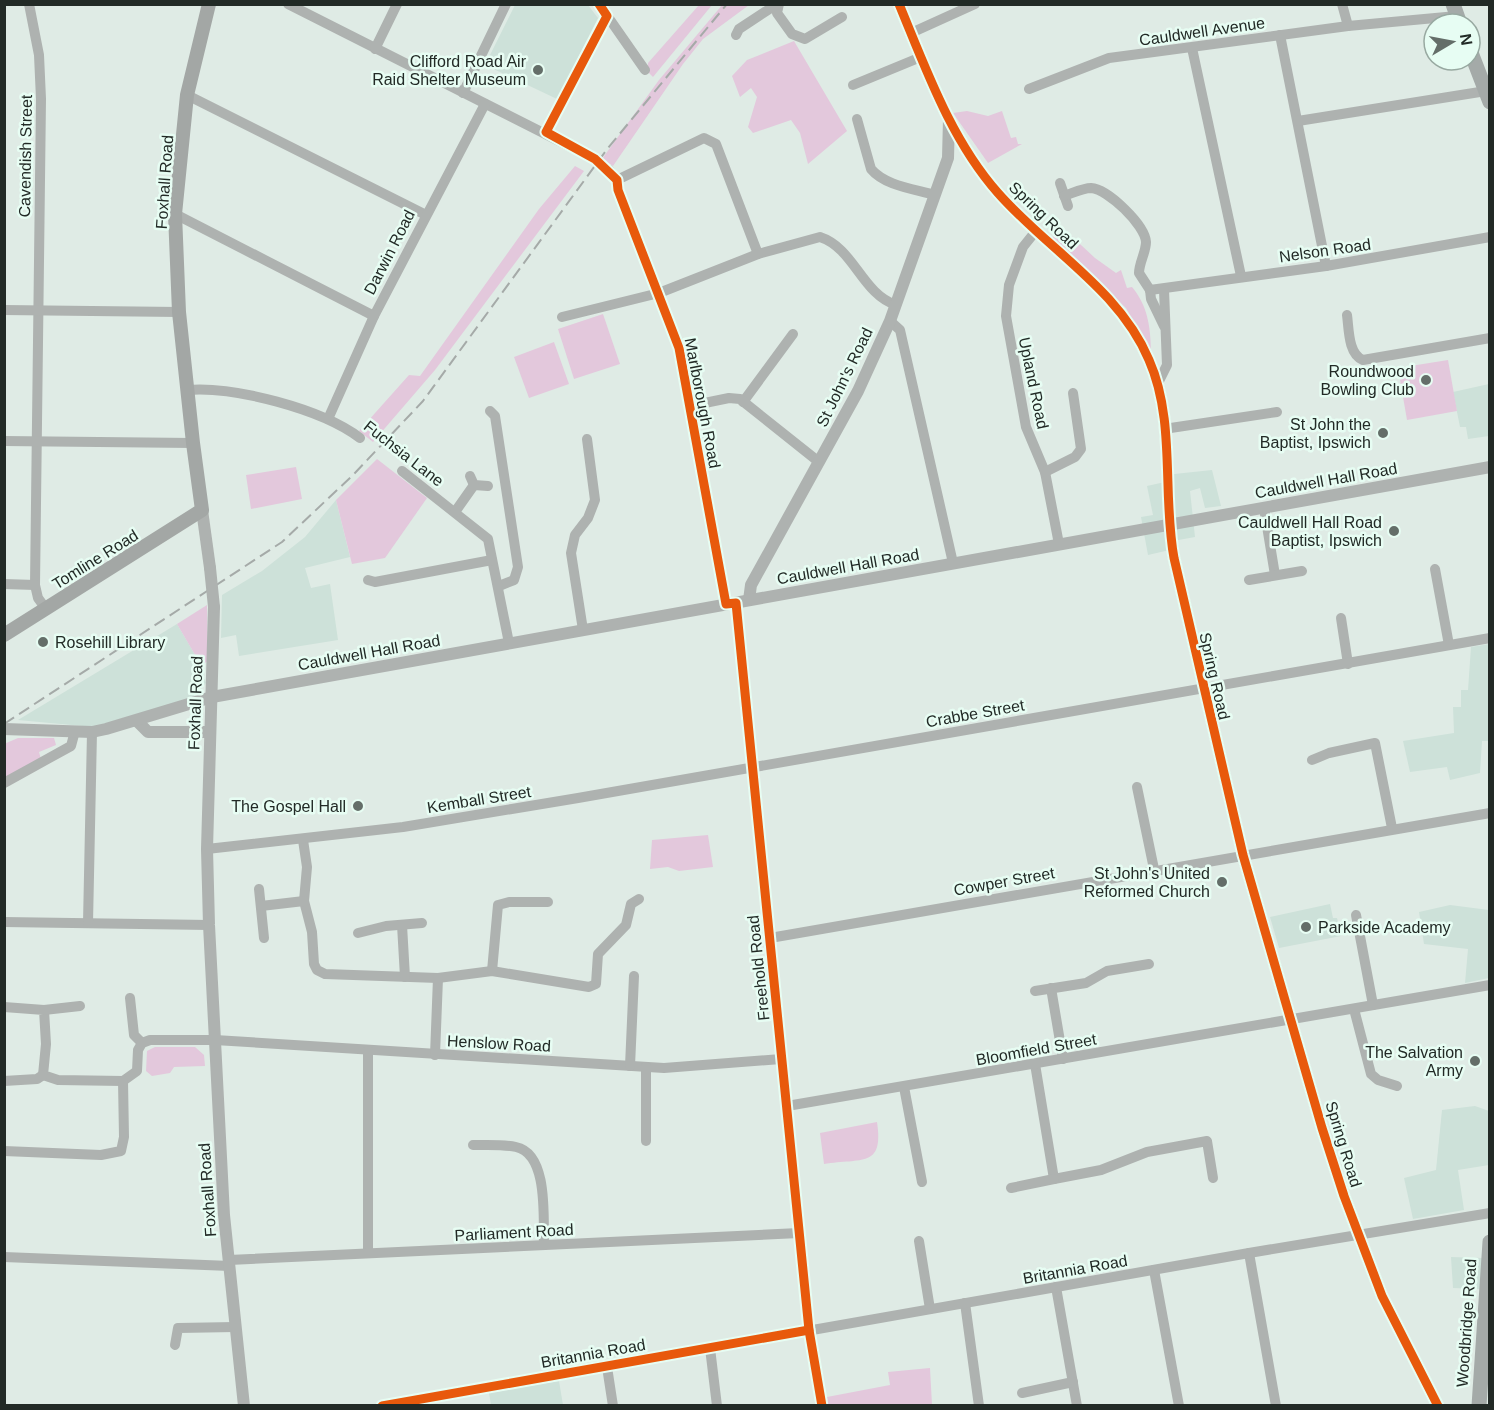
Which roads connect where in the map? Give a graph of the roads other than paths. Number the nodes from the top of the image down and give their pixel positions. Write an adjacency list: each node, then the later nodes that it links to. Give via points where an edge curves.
1 (29, 4): 52 (street, Cavendish Street, via 39,55 41,99)
2 (209, 4): 26 (main road, Foxhall Road)
3 (288, 4): 19 (street)
4 (397, 4): 19 (street)
5 (506, 4): 25 (street)
6 (599, 4): 11 (street)
7 (778, 4): 12 (street, via 777,13 792,34 805,39); 16 (street, via 739,29)
8 (899, 4): 15 (street, Spring Road)
9 (975, 4): 15 (street)
10 (1342, 4): 14 (street)
11 (607, 16): 21 (street); 32 (street)
12 (842, 17)
13 (1422, 18): 14 (street, Cauldwell Avenue)
14 (1348, 26): 17 (street, Cauldwell Avenue)
15 (911, 33): 20 (street, Spring Road)
16 (736, 35)
17 (1280, 35): 18 (street, Cauldwell Avenue); 31 (street)
18 (1192, 48): 24 (street, Cauldwell Avenue, via 1108,58); 46 (street)
19 (375, 49): 25 (street)
20 (921, 57): 23 (street); 29 (street, Spring Road)
21 (645, 70)
22 (1479, 72): 27 (main road)
23 (853, 85)
24 (1029, 89)
25 (463, 93): 28 (street)
26 (187, 95): 40 (main road, Foxhall Road); 41 (street)
27 (1488, 96): 31 (street)
28 (485, 104): 32 (street); 41 (street, Darwin Road)
29 (949, 118): 34 (street, Spring Road); 35 (street, St John's Road)
30 (857, 119): 39 (street, via 875,174)
31 (1298, 121): 45 (street)
32 (546, 132): 33 (street)
33 (579, 151)
34 (968, 152): 35 (street); 42 (street, Spring Road, via 996,191)
35 (948, 158): 39 (street, St John's Road)
36 (609, 170): 37 (street)
37 (617, 180): 44 (street, via 704,138 711,140 716,144); 49 (street, Marlborough Road)
38 (1060, 183): 47 (street, via 1066,201 1086,189 1099,190 1138,224 1146,243 1139,273)
39 (935, 195): 50 (street, St John's Road)
40 (176, 214): 53 (main road, Foxhall Road); 55 (street)
41 (426, 215): 55 (street, Darwin Road)
42 (1035, 232): 61 (street, Spring Road, via 1128,319); 78 (street, Upland Road, via 1023,247 1009,285 1006,316 1026,427)
43 (1490, 237): 45 (street, Nelson Road)
44 (758, 254): 49 (street); 50 (street, via 811,237 828,239 878,297)
45 (1326, 266): 46 (street, Nelson Road)
46 (1241, 276): 48 (street, Nelson Road)
47 (1150, 290): 48 (street, Nelson Road); 58 (street)
48 (1164, 290): 58 (street)
49 (659, 293): 56 (street); 65 (street, Marlborough Road, via 679,348)
50 (896, 305): 57 (street, St John's Road)
51 (4, 310): 52 (street)
52 (38, 310): 53 (street); 73 (street, Cavendish Street)
53 (180, 312): 62 (main road, Foxhall Road)
54 (1347, 315): 60 (street, via 1353,350 1363,360)
55 (374, 316): 68 (street, Darwin Road)
56 (562, 317)
57 (890, 321): 75 (street, St John's Road); 86 (street, via 900,330)
58 (1164, 326): 61 (street, via 1167,365)
59 (793, 334): 64 (street)
60 (1490, 338)
61 (1158, 383): 69 (street, Spring Road)
62 (187, 390): 68 (street, Fuchsia Lane, via 284,404); 74 (main road, Foxhall Road)
63 (1073, 393): 78 (street, via 1081,449 1075,457)
64 (743, 402): 65 (street, via 729,399); 75 (street)
65 (690, 406): 95 (street, Marlborough Road)
66 (490, 411): 94 (street, via 495,416 518,567 514,580)
67 (1277, 412): 69 (street)
68 (328, 418): 70 (street, Fuchsia Lane)
69 (1164, 429): 83 (street, Spring Road)
70 (360, 438)
71 (586, 439): 98 (street, via 595,500 575,535 571,553)
72 (4, 441): 73 (street)
73 (37, 441): 74 (street); 93 (street, Cavendish Street)
74 (193, 443): 81 (main road, Foxhall Road)
75 (819, 462): 95 (street, St John's Road, via 751,585)
76 (1490, 467): 80 (street, Cauldwell Hall Road)
77 (402, 471): 82 (street, Fuchsia Lane)
78 (1045, 472): 84 (street, Upland Road)
79 (488, 486): 82 (street, via 472,480)
80 (1264, 508): 83 (street, Cauldwell Hall Road); 89 (street)
81 (202, 510): 96 (main road, Tomline Road); 105 (street, Foxhall Road, bridge, via 214,607)
82 (456, 512): 85 (street, Fuchsia Lane, via 485,535)
83 (1168, 524): 84 (street, Cauldwell Hall Road); 104 (street, Spring Road)
84 (1059, 544): 86 (street, Cauldwell Hall Road)
85 (492, 560): 90 (street, via 375,582); 94 (street, Fuchsia Lane)
86 (953, 563): 95 (street, Cauldwell Hall Road)
87 (1435, 569): 102 (street)
88 (1302, 571): 89 (street)
89 (1275, 575): 91 (street)
90 (368, 580)
91 (1250, 580)
92 (4, 584): 93 (street)
93 (35, 585): 96 (street)
94 (499, 586): 101 (street, Fuchsia Lane)
95 (737, 602): 98 (street, Cauldwell Hall Road); 112 (street, Freehold Road)
96 (46, 609): 99 (main road, Tomline Road)
97 (1341, 618): 103 (street)
98 (583, 630): 101 (street, Cauldwell Hall Road)
99 (4, 635)
100 (1490, 638): 102 (street, Crabbe Street)
101 (509, 643): 105 (street, Cauldwell Hall Road)
102 (1449, 645): 103 (street, Crabbe Street)
103 (1348, 664): 104 (street, Crabbe Street)
104 (1203, 689): 112 (street, Crabbe Street); 119 (street, Spring Road)
105 (212, 697): 106 (street, Cauldwell Hall Road); 110 (street, Foxhall Road)
106 (137, 721): 109 (street, Cauldwell Hall Road); 110 (street, via 148,732)
107 (9, 729): 108 (street, Cauldwell Hall Road)
108 (75, 731): 109 (street, Cauldwell Hall Road); 113 (street, via 71,746)
109 (92, 732): 128 (street)
110 (210, 732): 118 (street, Foxhall Road)
111 (1312, 760): 116 (street, via 1375,742)
112 (753, 768): 117 (street, Kemball Street, via 447,820); 134 (street, Freehold Road)
113 (4, 783)
114 (1137, 787): 120 (street)
115 (1490, 813): 116 (street, Cowper Street)
116 (1392, 828): 119 (street, Cowper Street)
117 (303, 840): 118 (street, Kemball Street); 123 (street, via 307,867)
118 (207, 849): 130 (street, Foxhall Road)
119 (1243, 855): 120 (street, Cowper Street); 149 (street, Spring Road)
120 (1154, 869): 134 (street, Cowper Street)
121 (259, 889): 125 (street)
122 (639, 899): 136 (street, via 627,904 626,925 598,954 596,984 589,987)
123 (304, 901): 125 (street); 138 (street, via 317,970 325,974)
124 (548, 902): 136 (street, via 498,905)
125 (261, 906): 133 (street)
126 (1356, 915): 144 (street)
127 (4, 922): 128 (street)
128 (88, 923): 130 (street)
129 (422, 923): 131 (street)
130 (209, 925): 150 (street, Foxhall Road)
131 (402, 925): 132 (street); 138 (street)
132 (358, 933)
133 (264, 938)
134 (770, 939): 154 (street, Freehold Road)
135 (1149, 964): 141 (street, via 1107,971 1086,983)
136 (492, 971): 139 (street)
137 (634, 976): 157 (street)
138 (405, 977): 139 (street)
139 (438, 978): 153 (street)
140 (1490, 986): 144 (street, Bloomfield Street)
141 (1051, 988): 142 (street); 155 (street)
142 (1035, 991)
143 (130, 998): 151 (street, via 134,1035)
144 (1373, 1005): 147 (street, Bloomfield Street)
145 (80, 1006): 148 (street)
146 (4, 1007): 148 (street)
147 (1354, 1009): 149 (street, Bloomfield Street); 162 (street, via 1371,1074)
148 (44, 1011): 159 (street)
149 (1291, 1020): 155 (street, Bloomfield Street); 176 (street, Spring Road)
150 (215, 1040): 151 (street, Henslow Road); 152 (street, Henslow Road); 183 (street, Foxhall Road)
151 (142, 1043): 161 (street, via 137,1071)
152 (368, 1051): 153 (street, Henslow Road); 181 (street)
153 (435, 1055): 157 (street, Henslow Road)
154 (781, 1059): 158 (street, Henslow Road); 164 (street, Freehold Road)
155 (1063, 1059): 156 (street, Bloomfield Street)
156 (1035, 1064): 163 (street, Bloomfield Street); 171 (street)
157 (630, 1066): 158 (street, Henslow Road)
158 (646, 1067): 166 (street)
159 (43, 1075): 160 (street, via 37,1079); 161 (street, via 58,1080)
160 (4, 1081)
161 (123, 1081): 169 (street, via 121,1151 101,1155)
162 (1397, 1086)
163 (904, 1087): 164 (street, Bloomfield Street); 172 (street)
164 (787, 1106): 175 (street, Freehold Road)
165 (1219, 1138): 167 (street)
166 (646, 1141)
167 (1207, 1141): 170 (street); 171 (street, via 1147,1152 1101,1170)
168 (473, 1145): 179 (street, via 515,1146 532,1156 541,1177)
169 (4, 1151)
170 (1213, 1178)
171 (1054, 1179): 173 (street)
172 (922, 1182)
173 (1011, 1188)
174 (1490, 1213): 176 (street, Britannia Road)
175 (799, 1233): 179 (street, Parliament Road); 189 (street, Freehold Road)
176 (1358, 1234): 180 (street, Britannia Road); 204 (street, Spring Road, via 1397,1328)
177 (919, 1241): 187 (street)
178 (1490, 1242): 205 (main road, Woodbridge Road)
179 (544, 1245): 181 (street, Parliament Road)
180 (1249, 1252): 184 (street, Britannia Road); 203 (street)
181 (368, 1253): 183 (street, Parliament Road)
182 (4, 1257): 183 (street, Parliament Road)
183 (229, 1263): 188 (street, Foxhall Road)
184 (1154, 1270): 185 (street, Britannia Road); 202 (street)
185 (1056, 1287): 186 (street, Britannia Road); 193 (street)
186 (965, 1303): 187 (street, Britannia Road); 200 (street)
187 (930, 1309): 189 (street, Britannia Road)
188 (235, 1327): 190 (street, via 178,1328); 195 (street, Foxhall Road)
189 (808, 1330): 191 (street, Britannia Road); 199 (street, Freehold Road)
190 (175, 1345)
191 (710, 1348): 192 (street, Britannia Road); 198 (street)
192 (607, 1367): 196 (street, Britannia Road); 197 (street)
193 (1073, 1382): 194 (street); 201 (street)
194 (1022, 1393)
195 (244, 1406)
196 (382, 1406)
197 (613, 1406)
198 (717, 1406)
199 (822, 1406)
200 (980, 1406)
201 (1077, 1406)
202 (1179, 1406)
203 (1276, 1406)
204 (1438, 1406)
205 (1479, 1406)

